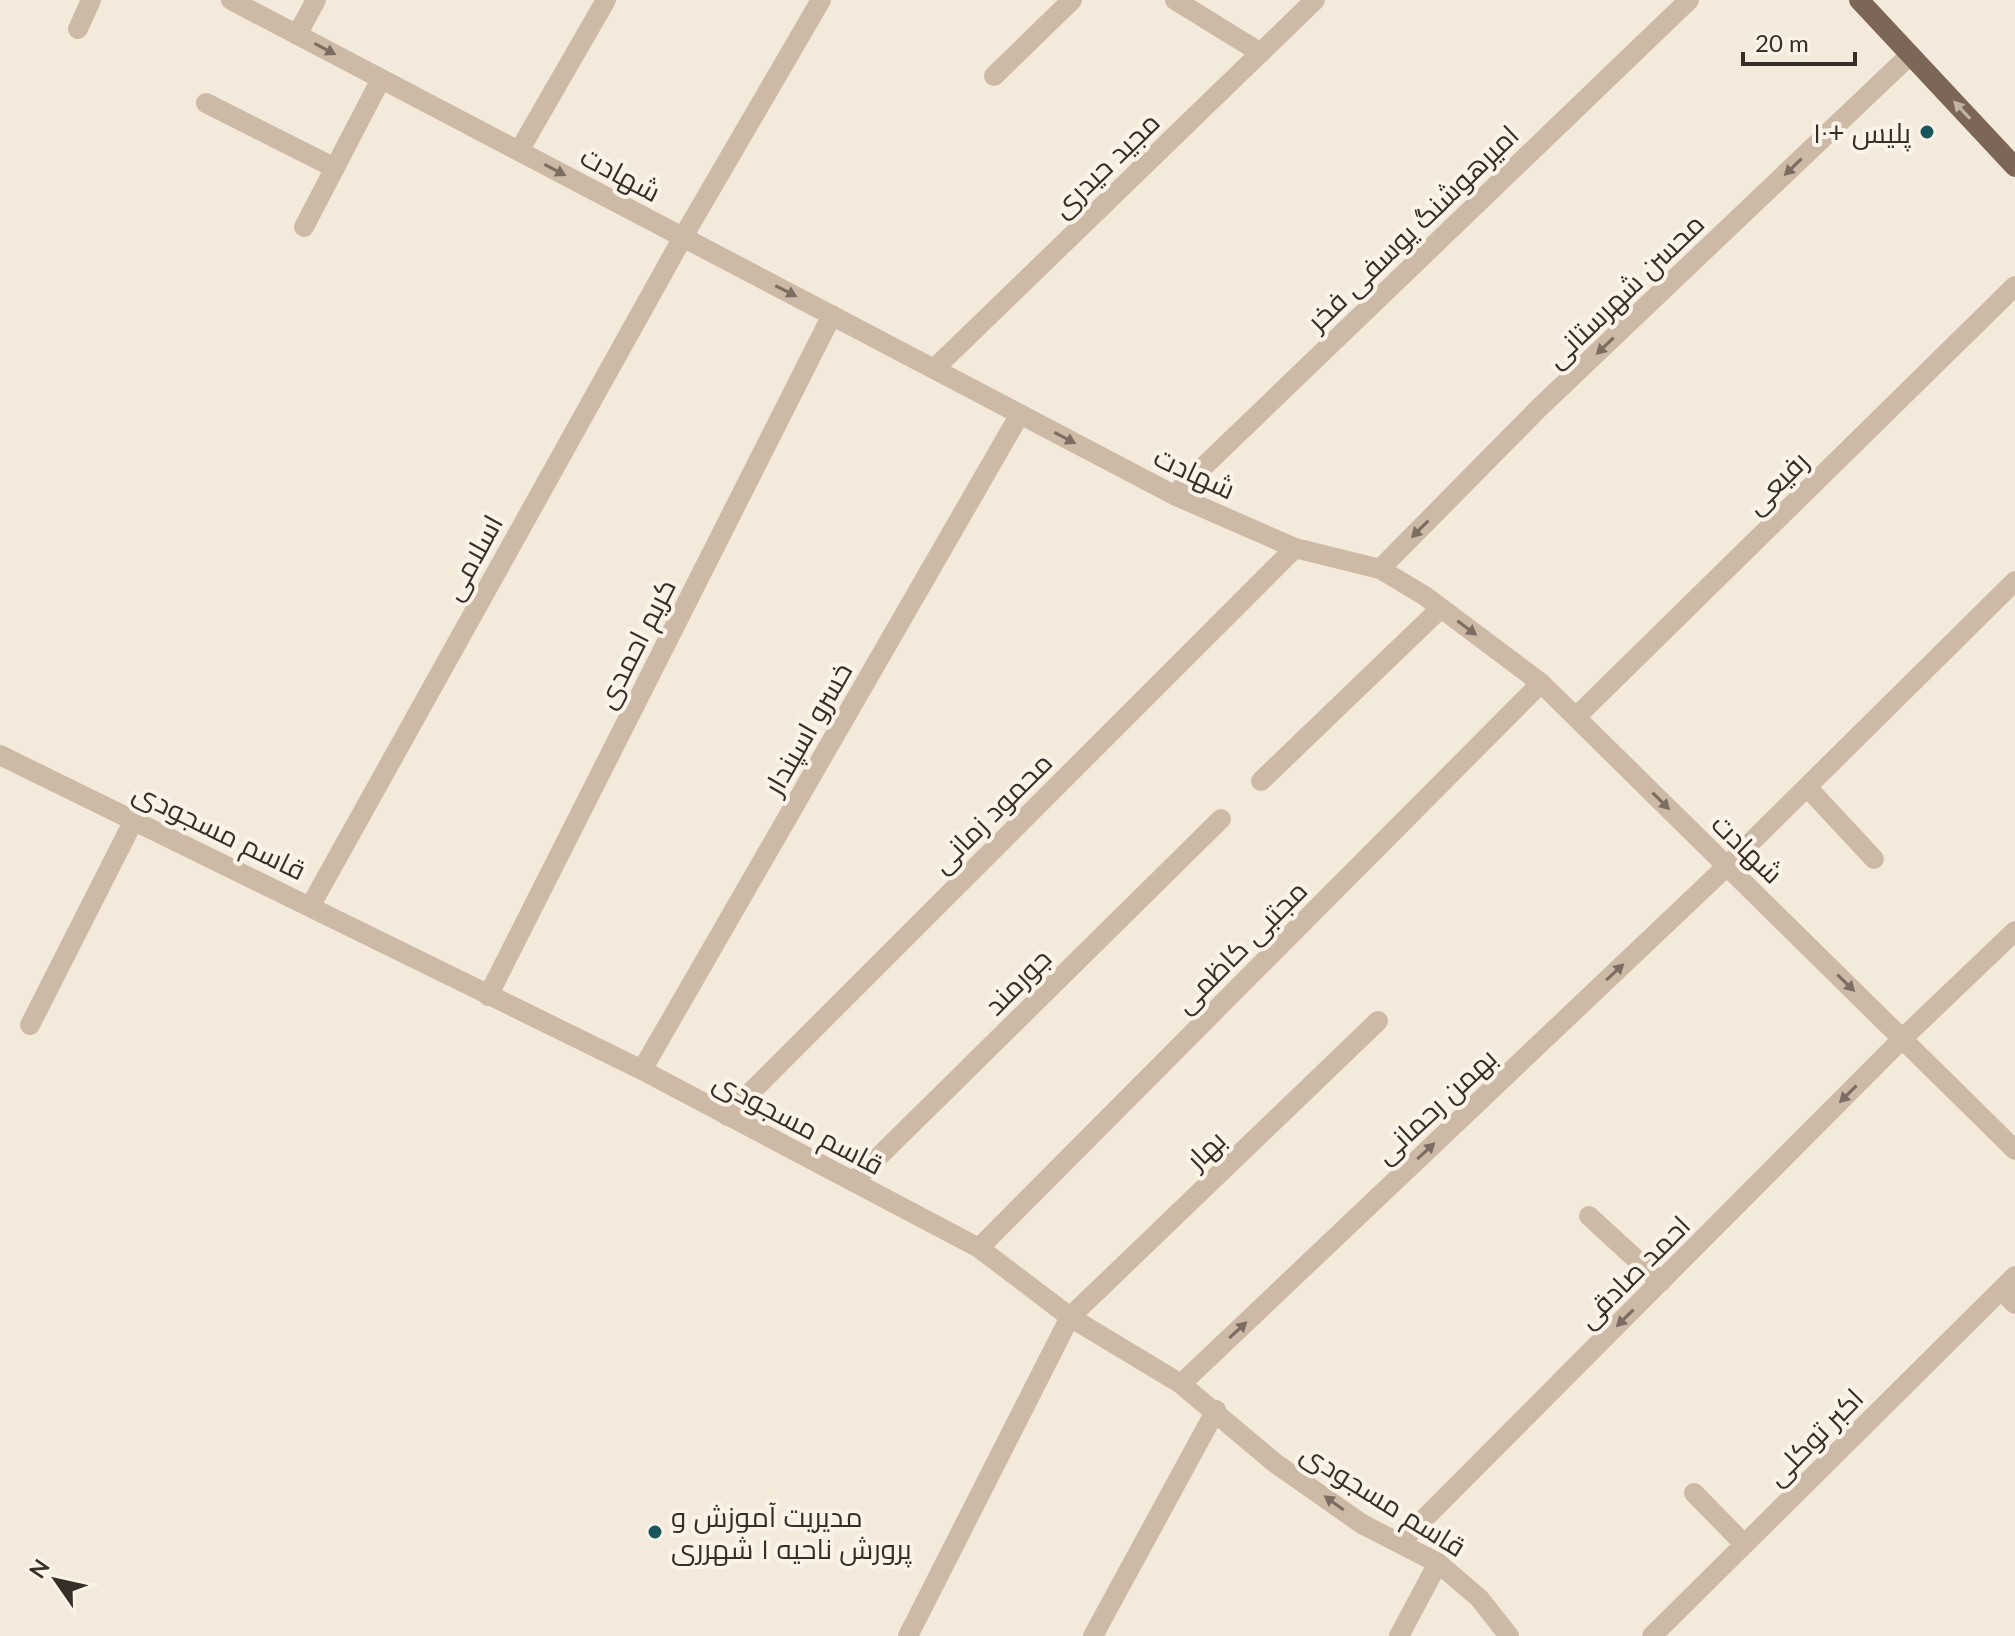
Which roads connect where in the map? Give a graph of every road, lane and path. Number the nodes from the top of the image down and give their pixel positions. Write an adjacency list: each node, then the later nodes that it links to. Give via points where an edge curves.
1 (91, 0): 11 (street)
2 (231, 0): 12 (street, شهادت)
3 (316, 0): 12 (street)
4 (606, 0): 18 (street)
5 (821, 0): 22 (street, اسلامی)
6 (1072, 0): 15 (street)
7 (1175, 0): 13 (street)
8 (1315, 0): 13 (street, مجید حیدری)
9 (1689, 0): 27 (street, امیرهوشنگ یوسفی فخر)
10 (1859, 0): 14 (main road)
11 (78, 29)
12 (297, 35): 16 (street, شهادت, one-way to 16)
13 (1261, 53): 25 (street, مجید حیدری)
14 (1910, 55): 19 (main road, one-way to 14); 29 (street, محسن شهرستانی, one-way to 29, via 1539,408)
15 (994, 76)
16 (381, 79): 18 (street, شهادت); 20 (street)
17 (206, 103): 20 (street)
18 (519, 151): 22 (street, شهادت, one-way to 22)
19 (2015, 167)
20 (335, 168): 21 (street)
21 (304, 227)
22 (683, 237): 24 (street, شهادت, one-way to 24); 41 (street, اسلامی)
23 (2015, 286): 33 (street, رفیعی)
24 (832, 315): 25 (street, شهادت); 43 (street, کریم احمدی)
25 (934, 369): 26 (street, شهادت)
26 (1020, 414): 27 (street, شهادت, one-way to 27); 47 (street, خسرو اسپندار)
27 (1174, 495): 28 (street, شهادت)
28 (1295, 548): 29 (street, شهادت); 48 (street, محمود زمانی)
29 (1380, 569): 31 (street, شهادت)
30 (2015, 581): 36 (street, بهمن رحمانی)
31 (1441, 608): 32 (street, شهادت, one-way to 32); 35 (street)
32 (1541, 683): 33 (street, شهادت); 52 (street, مجتبی کاظمی)
33 (1576, 717): 40 (street, شهادت, one-way to 40)
34 (0, 755): 38 (street, قاسم مسجودی)
35 (1261, 781)
36 (1807, 787): 39 (street); 40 (street, بهمن رحمانی)
37 (1221, 819): 50 (street, جورمند)
38 (134, 820): 41 (street, قاسم مسجودی); 45 (street)
39 (1874, 859)
40 (1727, 866): 46 (street, شهادت, one-way to 46); 56 (street, بهمن رحمانی, one-way to 40)
41 (311, 905): 43 (street, قاسم مسجودی)
42 (2015, 931): 46 (street, احمد صادقی)
43 (488, 996): 47 (street, قاسم مسجودی)
44 (1378, 1021): 55 (street, بهار)
45 (30, 1025)
46 (1903, 1038): 49 (street, شهادت); 53 (street, احمد صادقی, one-way to 53)
47 (642, 1070): 48 (street, قاسم مسجودی)
48 (727, 1116): 50 (street, قاسم مسجودی)
49 (2015, 1150)
50 (853, 1182): 52 (street, قاسم مسجودی)
51 (1589, 1216): 53 (street)
52 (979, 1248): 55 (street, قاسم مسجودی)
53 (1661, 1282): 59 (street, احمد صادقی, one-way to 59)
54 (2010, 1290): 60 (street, اکبر توکلی)
55 (1070, 1317): 56 (street, قاسم مسجودی); 62 (street, بهار)
56 (1181, 1384): 57 (street, قاسم مسجودی)
57 (1216, 1410): 59 (street, قاسم مسجودی, one-way to 57, via 1362,1524 1275,1463); 63 (street)
58 (1694, 1493): 60 (street)
59 (1401, 1542): 61 (street, قاسم مسجودی)
60 (1744, 1544): 66 (street, اکبر توکلی)
61 (1438, 1563): 64 (street); 65 (street, قاسم مسجودی, via 1479,1598)
62 (908, 1636)
63 (1093, 1636)
64 (1399, 1636)
65 (1509, 1636)
66 (1652, 1636)

